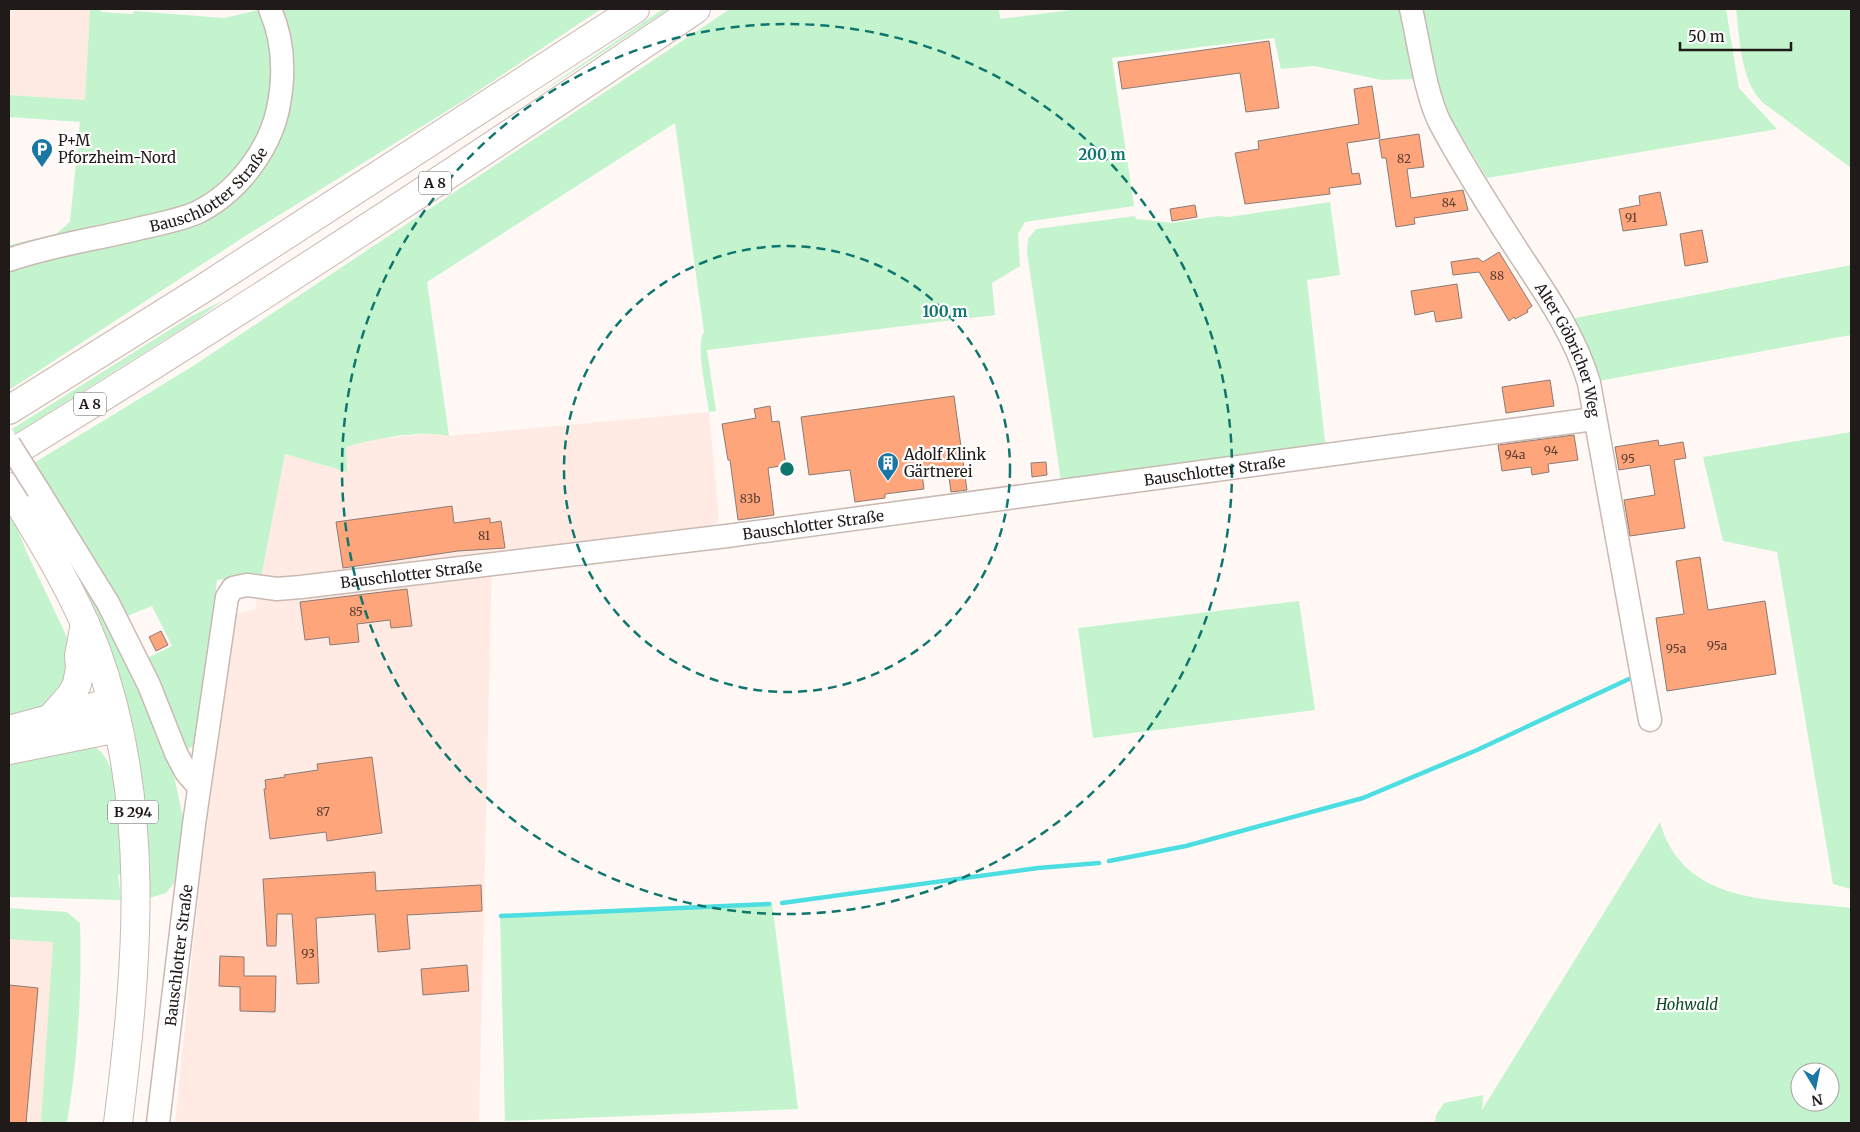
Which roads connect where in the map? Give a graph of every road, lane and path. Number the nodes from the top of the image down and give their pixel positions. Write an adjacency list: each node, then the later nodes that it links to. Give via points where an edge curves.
1 (270, 9): 5 (street, Bauschlotter Straße, via 277,25 282,63 282,87 276,118 259,155 232,186 201,210 187,216)
2 (635, 9): 6 (main road, A 8)
3 (696, 9): 9 (main road, A 8, via 368,228)
4 (1411, 9): 7 (street, Alter Göbricher Weg, via 1440,122 1571,337 1588,383)
5 (9, 260)
6 (9, 410)
7 (1594, 419): 14 (street, Alter Göbricher Weg); 17 (street, Bauschlotter Straße, via 622,549 301,587 240,586 233,588 226,597)
8 (9, 444): 17 (street, bridge, via 108,602 149,685 176,753)
9 (9, 455)
10 (9, 487): 11 (main road, B 294, via 58,568)
11 (85, 623): 12 (main road, B 294); 13 (main road, via 77,684)
12 (115, 715): 13 (main road); 16 (main road); 18 (main road, B 294, via 131,796 137,898 132,991)
13 (52, 717): 15 (main road)
14 (1650, 720)
15 (9, 730)
16 (9, 750)
17 (199, 787): 19 (street, Bauschlotter Straße)
18 (118, 1123)
19 (158, 1123)

